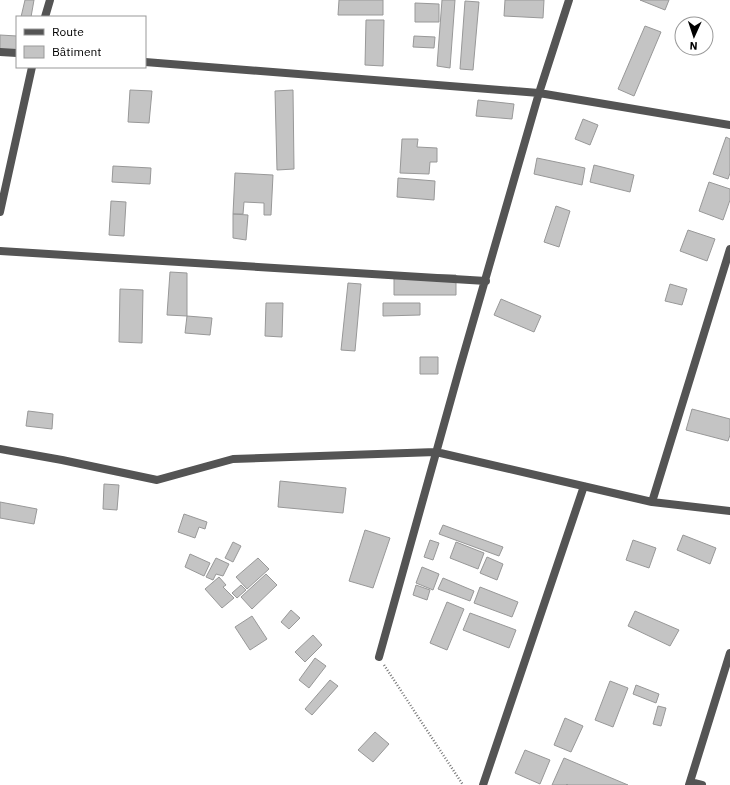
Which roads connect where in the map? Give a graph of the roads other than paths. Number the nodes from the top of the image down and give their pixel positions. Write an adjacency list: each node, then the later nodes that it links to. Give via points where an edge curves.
1 (50, 0): 3 (street)
2 (569, 0): 8 (street)
3 (45, 16)
4 (0, 52): 5 (street)
5 (16, 53)
6 (146, 62): 8 (street)
7 (32, 68): 10 (street)
8 (539, 93): 9 (street); 13 (street)
9 (730, 125)
10 (0, 212)
11 (730, 249): 17 (street)
12 (0, 251): 13 (street)
13 (486, 281): 15 (street)
14 (0, 449): 15 (street, via 157,480 233,459)
15 (436, 452): 16 (street); 20 (street)
16 (584, 486): 17 (street); 22 (street)
17 (652, 502): 18 (street)
18 (730, 511)
19 (730, 653): 21 (street)
20 (379, 657)
21 (690, 783): 23 (street)
22 (483, 785)
23 (702, 785)

